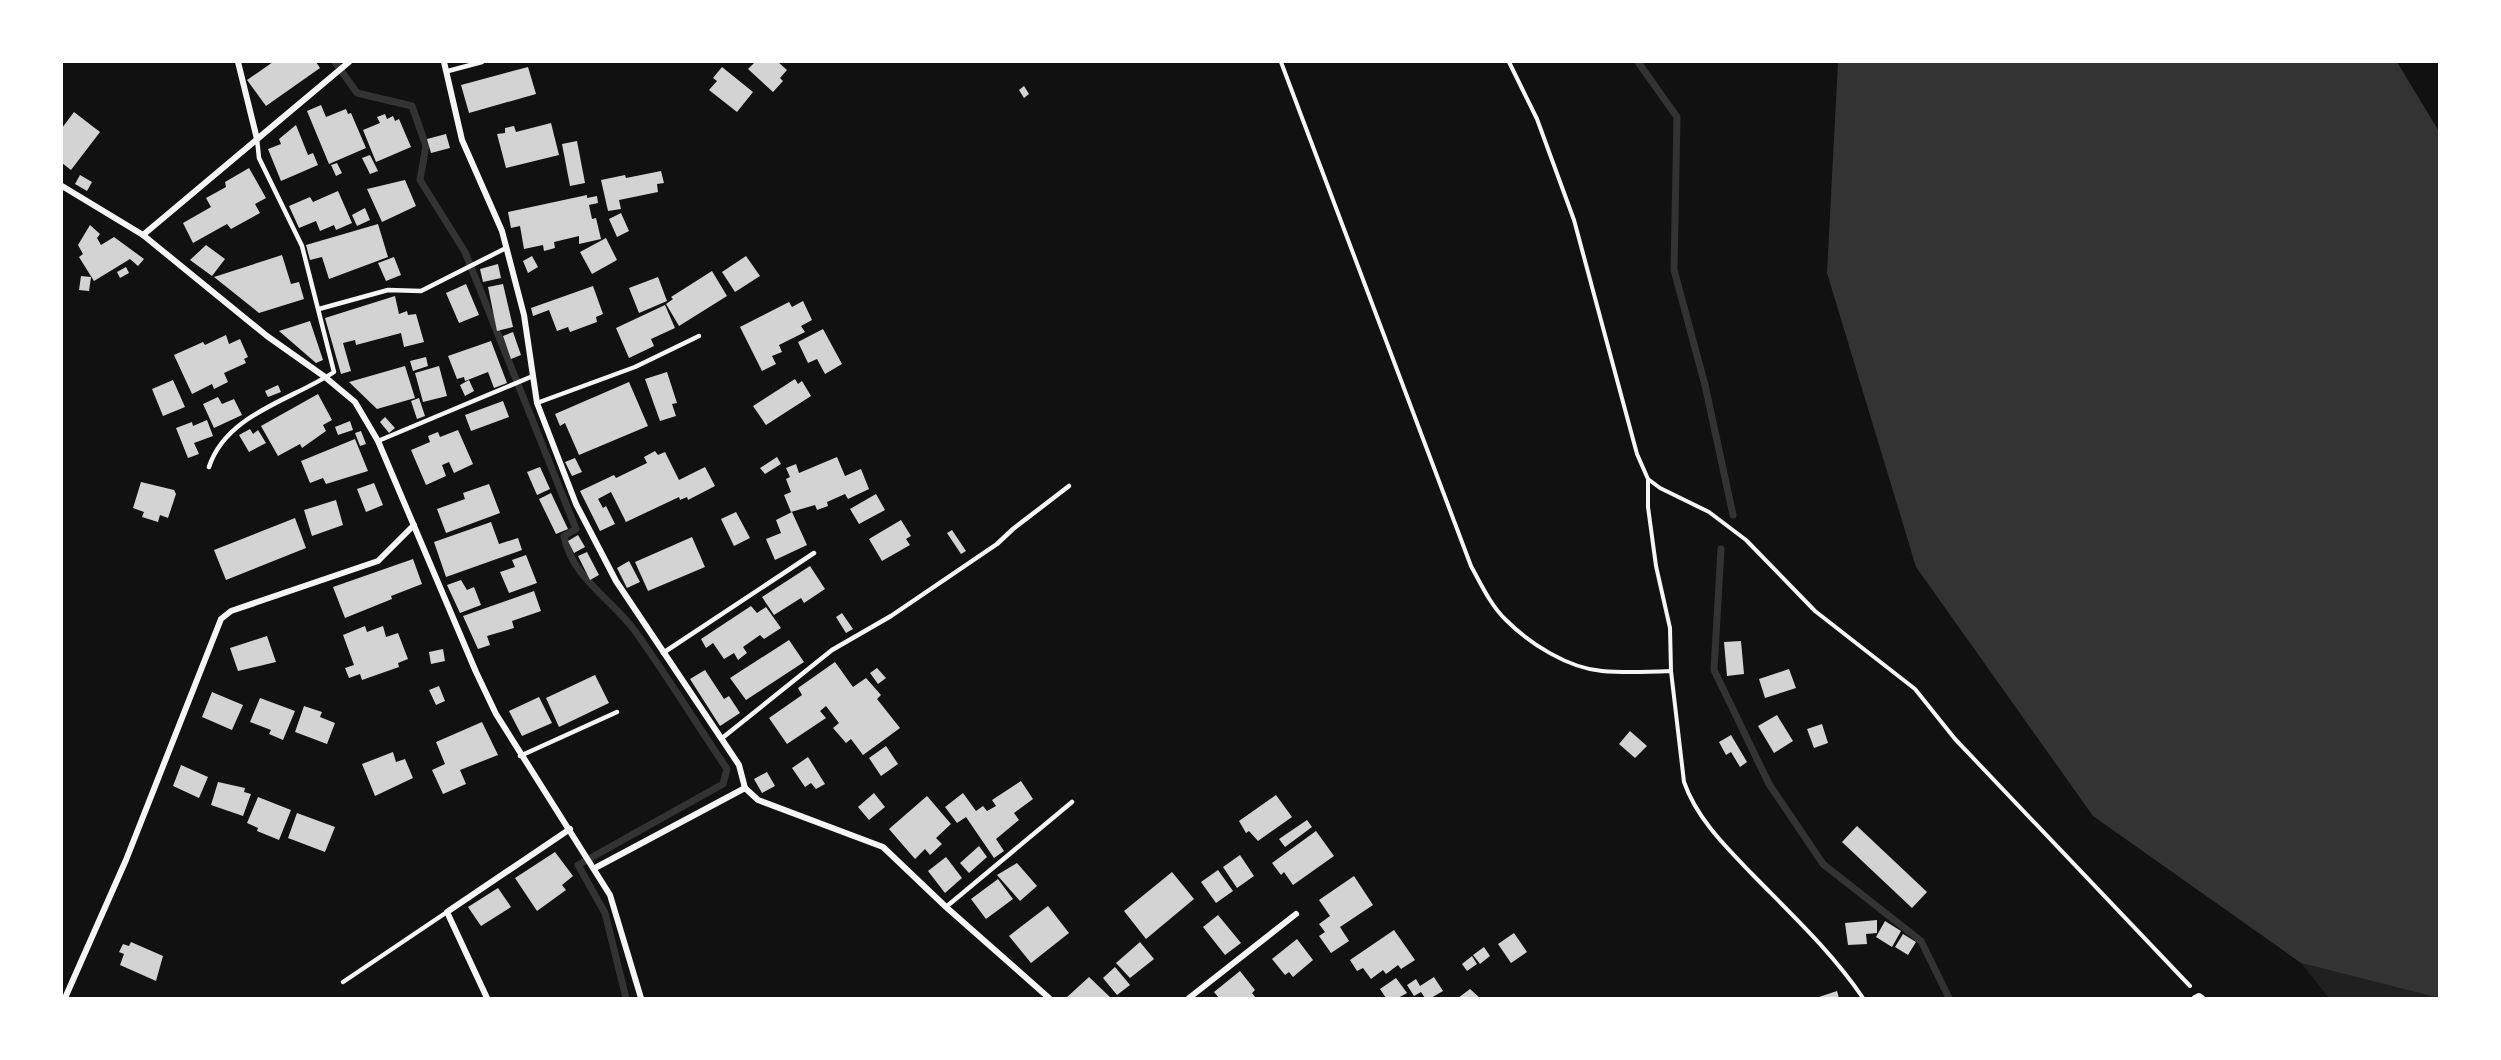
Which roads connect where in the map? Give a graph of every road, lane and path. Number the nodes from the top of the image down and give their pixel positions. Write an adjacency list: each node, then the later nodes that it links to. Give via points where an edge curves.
1 (238, 62): 8 (street)
2 (444, 62): 7 (street)
3 (482, 62): 7 (lane)
4 (1281, 62): 24 (path, via 1467,556 1486,594 1505,620 1540,647 1572,664 1600,671)
5 (1509, 62): 19 (path, via 1537,119 1574,220 1637,454)
6 (347, 63): 8 (street)
7 (448, 71): 11 (street, via 462,140)
8 (257, 139): 10 (street); 12 (lane, via 259,158 302,246)
9 (62, 186): 10 (street)
10 (143, 235): 15 (street, via 267,336)
11 (506, 248): 12 (lane, via 421,291 388,290); 14 (street, via 524,315)
12 (319, 309): 15 (lane, via 333,365 333,372)
13 (699, 336): 16 (lane, via 635,367)
14 (533, 376): 16 (street); 17 (lane)
15 (326, 377): 17 (street, via 355,402); 18 (lane, via 240,424 222,439)
16 (537, 403): 23 (street, via 576,504 616,581)
17 (378, 441): 21 (street)
18 (209, 467)
19 (1648, 479): 24 (path, via 1656,566 1670,627); 36 (path, via 1709,512 1746,540 1815,610 1915,689 1955,739)
20 (1069, 486): 26 (lane, via 997,544 891,616 832,650)
21 (414, 525): 27 (street, via 476,672); 37 (street, via 378,561 231,610 221,619 126,860)
22 (814, 553): 23 (lane)
23 (663, 653): 26 (street)
24 (1671, 671): 42 (path, via 1684,782 1689,795 1715,835 1843,969)
25 (617, 712): 27 (lane)
26 (721, 739): 28 (street, via 739,765)
27 (520, 756): 30 (street)
28 (745, 788): 31 (street); 32 (street, via 758,800 883,847)
29 (1072, 802): 32 (lane)
30 (570, 829): 31 (street); 33 (street)
31 (593, 865): 39 (street, via 616,914)
32 (946, 908): 40 (street)
33 (447, 912): 35 (lane); 38 (street)
34 (1296, 915): 41 (street)
35 (343, 982)
36 (2198, 998)
37 (65, 999)
38 (487, 999)
39 (641, 999)
40 (1049, 999)
41 (1189, 999)
42 (1863, 999)

